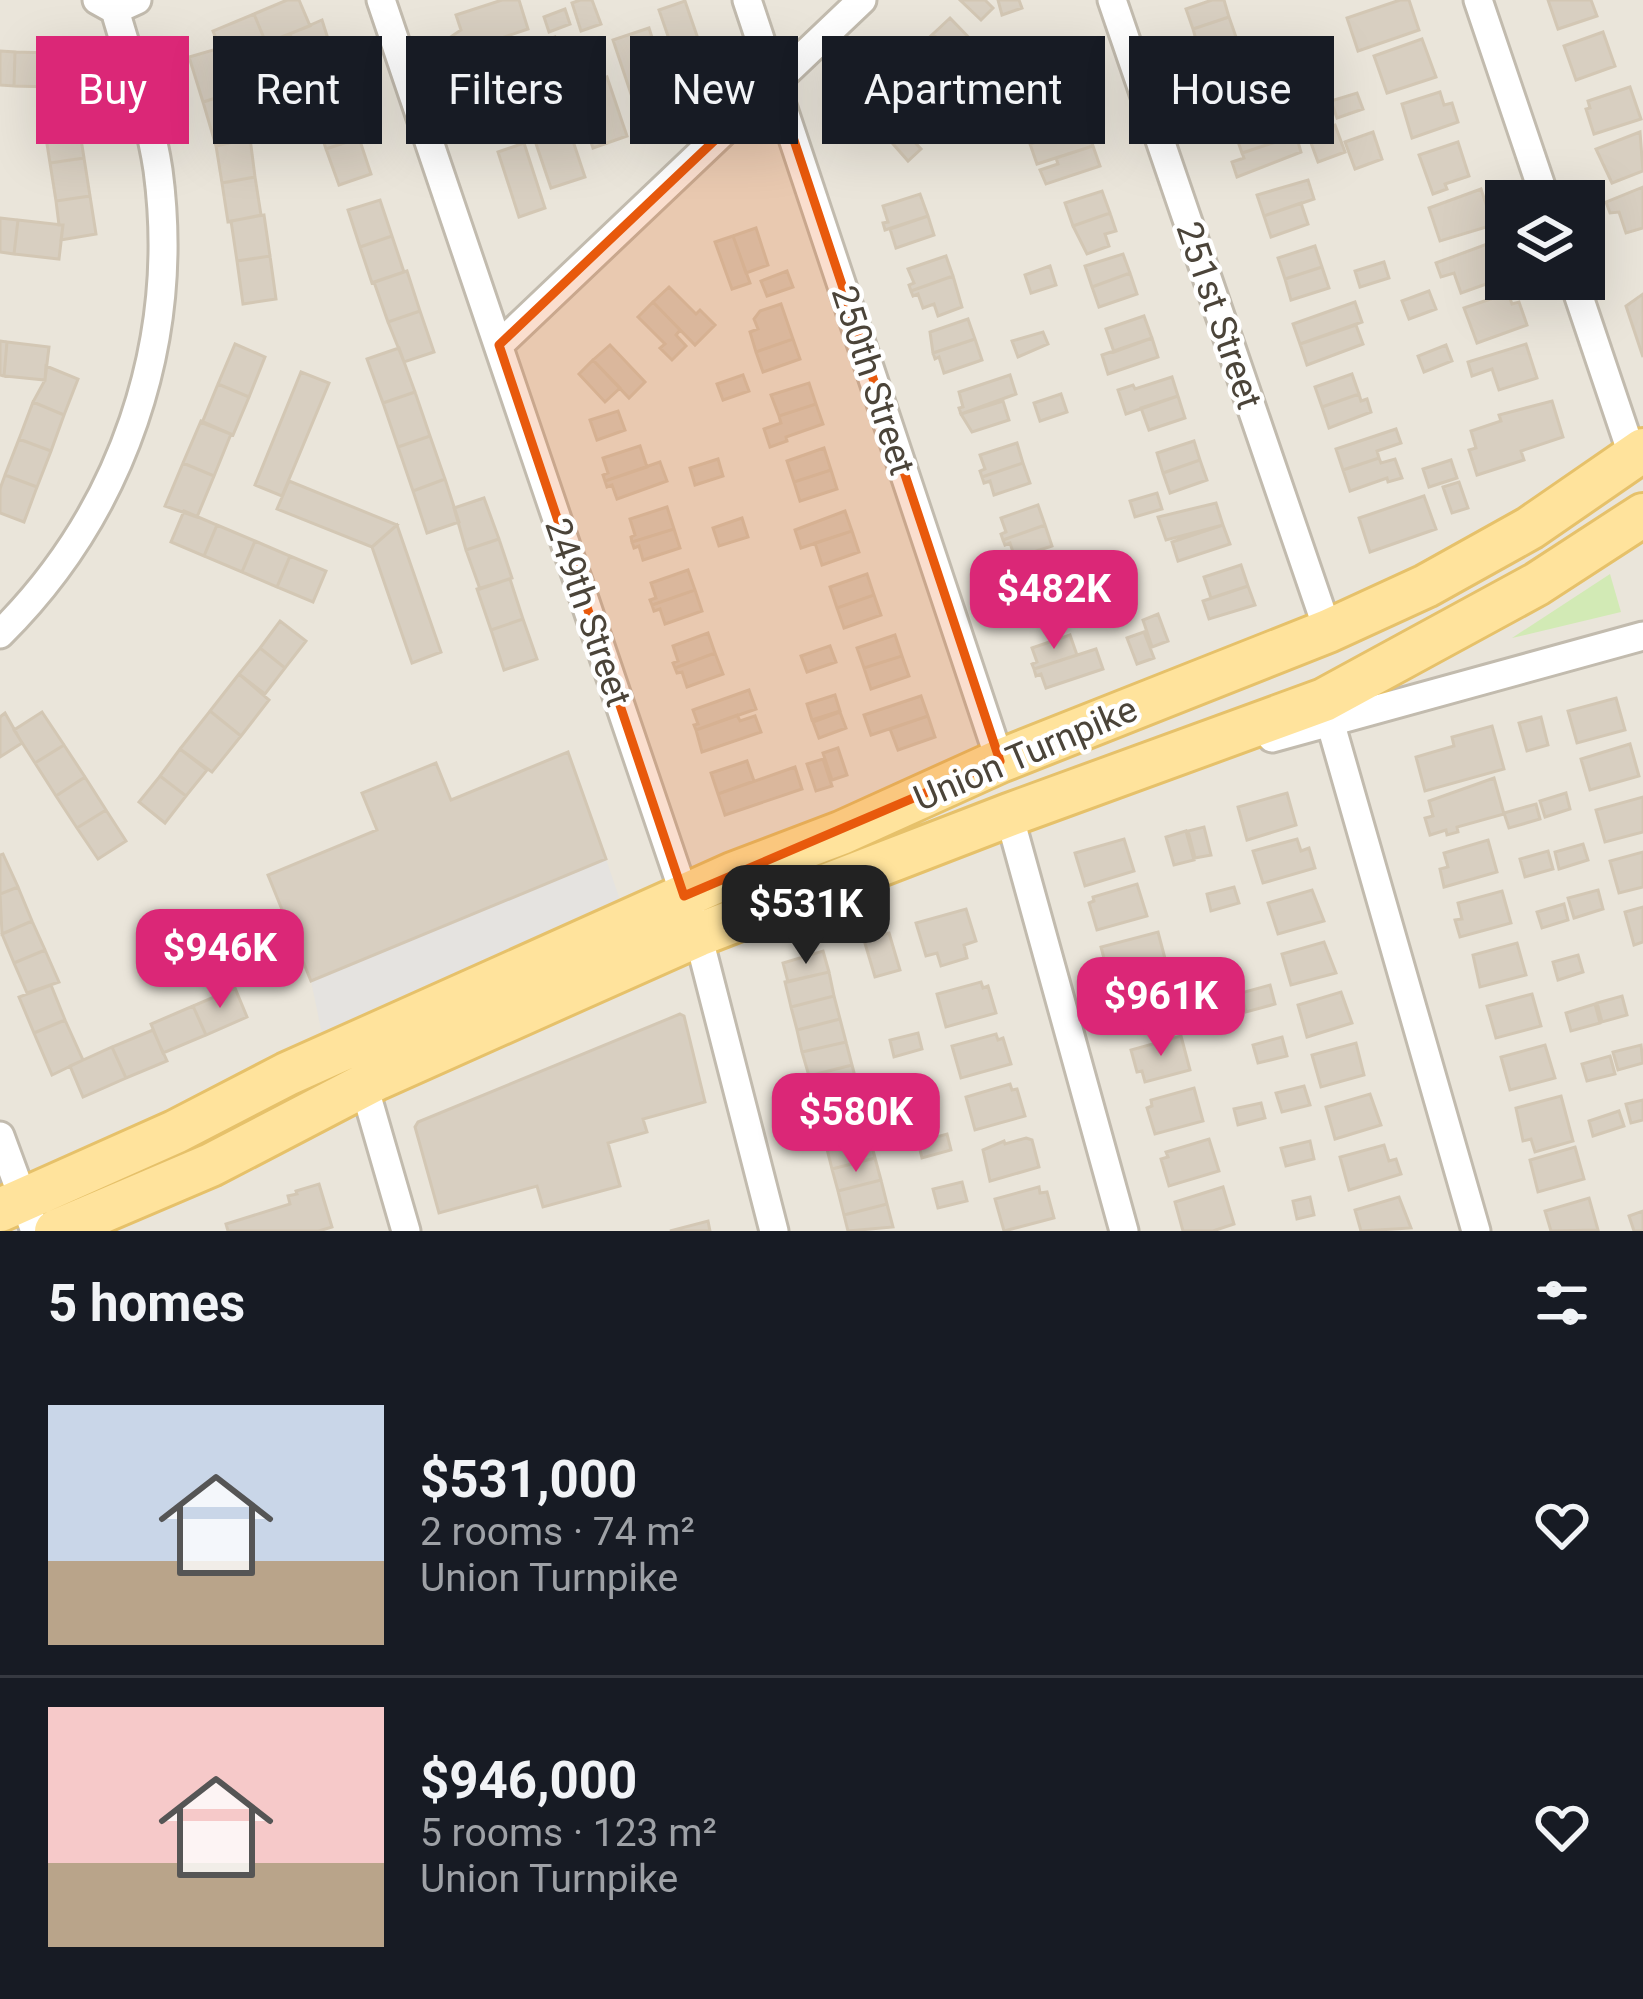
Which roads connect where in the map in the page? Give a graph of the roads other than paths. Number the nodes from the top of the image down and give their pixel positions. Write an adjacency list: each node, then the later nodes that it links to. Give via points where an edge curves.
1 (381, 0): 13 (street, 249th Street)
2 (747, 0): 7 (street, 250th Street)
3 (862, 0): 8 (street)
4 (1112, 0): 16 (street, 251st Street)
5 (1478, 0): 11 (street)
6 (116, 3): 17 (street, via 157,167 164,231 159,322 124,451 91,519)
7 (759, 36)
8 (798, 60)
9 (710, 144): 13 (street)
10 (796, 144): 20 (street, 250th Street)
11 (1539, 180)
12 (1581, 300): 14 (street)
13 (500, 345): 22 (street, 249th Street)
14 (1638, 453): 16 (main road, Union Turnpike, via 1467,565)
15 (1642, 521): 19 (main road, Union Turnpike)
16 (1328, 631): 20 (main road, Union Turnpike)
17 (0, 634)
18 (1643, 636): 19 (street)
19 (1327, 711): 21 (main road, Union Turnpike); 30 (street)
20 (1000, 760): 22 (main road, Union Turnpike, via 841,833)
21 (1010, 815): 22 (main road, Union Turnpike); 29 (street)
22 (691, 916): 23 (main road, Union Turnpike, via 540,1003); 25 (main road, Union Turnpike, via 298,1069); 28 (street, 249th Street)
23 (364, 1086): 26 (main road, Union Turnpike, via 211,1165); 27 (street)
24 (0, 1136): 25 (street)
25 (20, 1214)
26 (56, 1231)
27 (406, 1231)
28 (774, 1231)
29 (1124, 1231)
30 (1476, 1231)

